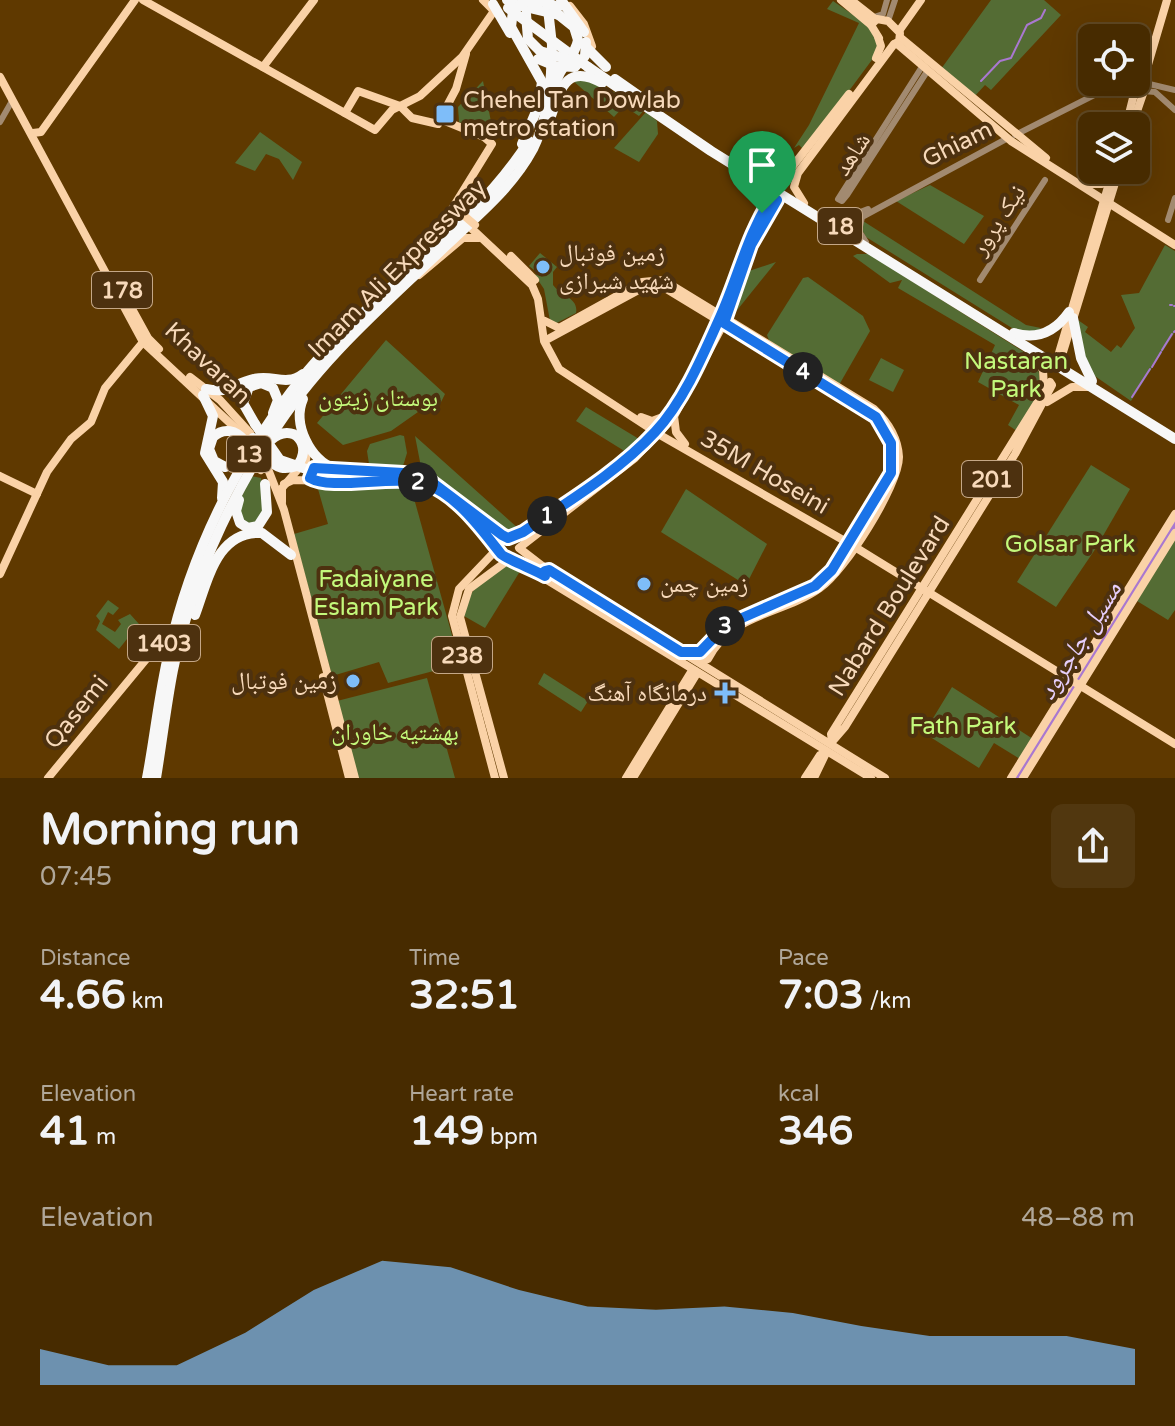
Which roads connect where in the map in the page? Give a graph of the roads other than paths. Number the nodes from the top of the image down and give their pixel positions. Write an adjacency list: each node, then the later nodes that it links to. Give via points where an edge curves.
1 (135, 0): 41 (main road, via 41,132)
2 (143, 0): 23 (main road)
3 (314, 0): 23 (main road)
4 (528, 0): 20 (highway, via 527,35)
5 (547, 0): 56 (highway, Imam Ali Expressway / 13, bridge, via 552,45 545,119 532,150)
6 (841, 0): 15 (main road)
7 (851, 0): 15 (main road)
8 (887, 0): 15 (street, via 883,14)
9 (895, 0): 16 (street)
10 (918, 0): 16 (main road)
11 (1167, 0): 21 (main road)
12 (491, 3): 13 (highway, 18); 19 (main road); 20 (highway, via 509,15 523,43); 40 (highway, via 538,78)
13 (508, 3): 14 (highway, bridge); 22 (highway, 18, bridge)
14 (560, 6): 18 (highway); 18 (highway, via 577,20); 24 (main road, via 582,21); 35 (highway, via 578,40 558,74); 40 (highway, bridge, via 525,1 511,20 516,41 540,74 541,95)
15 (873, 20): 16 (main road); 17 (main road)
16 (896, 34): 17 (main road); 25 (main road); 42 (main road); 45 (main road)
17 (878, 37): 44 (main road, via 880,53)
18 (586, 45): 20 (highway, bridge, via 585,56 575,67 555,66); 24 (highway)
19 (466, 53): 33 (main road, via 432,87); 38 (main road)
20 (539, 55): 22 (highway, bridge)
21 (1150, 58)
22 (590, 66): 31 (highway, 18); 32 (highway, 18)
23 (263, 67): 37 (main road)
24 (606, 67): 32 (main road)
25 (926, 68): 25 (street, شاهد, via 838,197 840,201 847,195); 42 (main road)
26 (0, 77): 34 (main road, Khavaran / 178, via 14,97)
27 (1150, 85): 29 (street)
28 (1150, 90): 36 (street)
29 (1175, 90)
30 (1092, 96): 42 (street, Ghiam)
31 (627, 97): 35 (highway, via 593,78 576,76 563,86); 47 (highway, 18)
32 (649, 102): 47 (highway, 18)
33 (400, 106): 37 (main road, via 375,130); 37 (main road, via 358,91); 38 (main road, via 412,118)
34 (14, 108): 39 (street); 41 (main road, Khavaran / 178)
35 (553, 109): 56 (highway, via 524,171)
36 (1175, 110)
37 (345, 113)
38 (439, 121): 63 (main road, bridge, via 492,144 459,198 456,213)
39 (0, 122)
40 (532, 122): 68 (highway, via 499,176)
41 (33, 133): 83 (main road, Khavaran / 178); 88 (main road, Khavaran / 178, via 148,338)
42 (1011, 137): 51 (main road); 58 (street, Ghiam)
43 (529, 141): 56 (highway, Imam Ali Expressway / 13)
44 (805, 154): 45 (main road, via 784,181); 47 (main road, via 786,174)
45 (798, 173): 55 (main road, via 794,187)
46 (1045, 180): 70 (street, نیک پرور)
47 (764, 182): 54 (highway, 18); 55 (highway, 18); 59 (main road)
48 (1102, 184): 51 (main road)
49 (1112, 184): 53 (main road)
50 (1115, 184): 57 (main road)
51 (1088, 188): 53 (main road); 60 (main road)
52 (1175, 198): 61 (street)
53 (1107, 199): 57 (main road); 60 (main road)
54 (792, 201): 59 (main road, via 774,199); 69 (highway, 18)
55 (804, 203): 62 (highway, 18)
56 (483, 207): 68 (highway, Imam Ali Expressway / 13); 71 (highway, Imam Ali Expressway / 13)
57 (1122, 209): 60 (main road); 65 (main road); 67 (main road)
58 (866, 212): 62 (street, Ghiam); 66 (street, via 859,225)
59 (764, 214): 74 (main road); 77 (main road, via 746,244)
60 (1101, 219): 76 (main road)
61 (1168, 220)
62 (834, 222): 66 (highway, 18)
63 (473, 227): 64 (main road); 82 (main road, via 534,278)
64 (484, 239): 71 (main road, via 463,238); 82 (main road, via 532,285)
65 (1175, 239)
66 (866, 242): 69 (highway, 18)
67 (1175, 245)
68 (430, 248): 85 (highway, Imam Ali Expressway / 13)
69 (910, 272): 72 (highway, 18)
70 (980, 280)
71 (408, 282): 85 (highway, Imam Ali Expressway / 13)
72 (926, 282): 81 (highway, 18); 84 (highway, 18)
73 (691, 299): 75 (main road); 77 (main road); 82 (main road, via 663,280 647,280)
74 (732, 304): 77 (main road); 78 (main road)
75 (707, 313): 77 (main road); 79 (main road)
76 (1071, 315): 80 (main road); 81 (highway, via 1045,333); 87 (highway)
77 (723, 319): 78 (main road); 79 (main road)
78 (736, 327): 79 (main road); 112 (main road, via 883,426 891,443 891,473)
79 (716, 331): 90 (main road)
80 (1066, 332)
81 (1014, 333): 87 (highway, 18)
82 (549, 335): 91 (main road, via 561,368)
83 (143, 342): 88 (main road, Khavaran / 178); 107 (main road, via 105,388 91,422 56,458)
84 (1028, 350): 87 (highway, 18); 89 (main road, via 1043,370)
85 (314, 371): 88 (highway, via 288,382 258,378 227,391); 95 (highway, Imam Ali Expressway / 13); 96 (highway, via 299,410); 100 (highway, Imam Ali Expressway / 13)
86 (1048, 383): 89 (main road, via 1052,385)
87 (1091, 384): 89 (main road); 92 (highway, 18)
88 (204, 392): 95 (main road, Khavaran / 178); 111 (highway, via 213,416 205,453 223,485)
89 (1043, 401): 128 (main road, Nabard Boulevard / 201)
90 (671, 416): 91 (main road); 93 (main road); 99 (main road)
91 (639, 419): 93 (main road, 35M Hoseini); 98 (main road)
92 (1152, 422): 94 (highway, 18); 97 (highway, 18)
93 (660, 431): 98 (main road); 99 (main road, 35M Hoseini)
94 (1175, 431)
95 (252, 434): 100 (highway, bridge); 100 (highway, Imam Ali Expressway / 13); 100 (main road, Khavaran / 178, bridge); 100 (highway, via 221,432 213,437 209,451 225,467); 103 (highway, bridge, via 280,460)
96 (306, 439): 101 (highway, via 322,463); 106 (main road, via 306,460)
97 (1175, 439)
98 (649, 443): 99 (main road); 116 (main road); 117 (main road)
99 (683, 445): 114 (main road, 35M Hoseini)
100 (259, 460): 105 (main road, Khavaran / 178); 105 (highway, via 236,509 244,527 263,521); 108 (main road, Khavaran / 178); 109 (highway, Imam Ali Expressway / 13); 111 (highway, Imam Ali Expressway / 13)
101 (335, 469): 103 (main road, via 312,468); 104 (main road, via 418,473)
102 (0, 476): 107 (main road)
103 (313, 476): 104 (main road, via 400,475); 106 (main road); 113 (main road, via 422,483 442,493)
104 (433, 482): 117 (main road)
105 (265, 484): 122 (main road, Khavaran / 178)
106 (284, 484): 108 (main road)
107 (37, 494): 127 (main road)
108 (284, 510): 154 (main road, Khavaran / 178)
109 (227, 513): 134 (highway, 1403); 153 (highway, Imam Ali Expressway / 13, via 180,641)
110 (1175, 514): 140 (main road)
111 (215, 517): 135 (highway, 1403, via 199,542); 152 (highway, Imam Ali Expressway / 13, via 169,652)
112 (863, 526): 114 (main road); 118 (main road); 121 (main road)
113 (484, 530): 119 (main road); 123 (main road, via 493,544)
114 (837, 533): 118 (main road, 35M Hoseini); 125 (main road)
115 (1175, 533): 140 (main road)
116 (533, 536): 120 (main road); 126 (main road, via 529,549)
117 (508, 538): 119 (main road); 120 (main road)
118 (853, 543): 121 (main road, 35M Hoseini); 125 (main road)
119 (499, 547): 123 (main road, 238); 124 (main road)
120 (519, 548): 124 (main road); 126 (main road)
121 (867, 552): 125 (main road); 130 (main road, 35M Hoseini)
122 (291, 555): 134 (highway, via 262,533 233,537 221,552); 154 (main road, Khavaran / 178)
123 (487, 558): 129 (main road, via 496,560); 155 (main road, 238, via 459,589 452,616)
124 (511, 558): 126 (main road); 129 (main road)
125 (843, 559): 136 (main road, via 815,586 726,625)
126 (545, 570): 137 (main road)
127 (0, 574)
128 (936, 576): 130 (main road); 131 (main road, Nabard Boulevard / 201); 132 (main road)
129 (478, 579): 156 (main road, 238, via 464,595 460,617)
130 (912, 580): 131 (main road, 35M Hoseini); 133 (main road)
131 (928, 589): 132 (main road, 35M Hoseini); 133 (main road, Nabard Boulevard / 201)
132 (942, 598): 133 (main road); 140 (main road, 35M Hoseini)
133 (918, 605): 145 (main road, Nabard Boulevard / 201)
134 (191, 622): 153 (highway, 1403)
135 (159, 647): 151 (main road, Qasemi); 152 (highway, 1403)
136 (709, 650): 137 (main road); 138 (main road)
137 (680, 656): 138 (main road); 139 (main road)
138 (716, 678): 139 (main road); 142 (main road)
139 (688, 682): 147 (main road)
140 (1078, 682): 141 (main road, 35M Hoseini); 141 (main road); 141 (main road, via 1091,683); 163 (main road); 164 (main road)
141 (1095, 693): 148 (main road, 35M Hoseini)
142 (748, 698): 143 (main road); 144 (main road)
143 (773, 709): 144 (main road, via 760,704); 146 (main road)
144 (762, 711): 146 (main road)
145 (841, 726): 146 (main road); 149 (main road, via 839,745)
146 (808, 735): 149 (main road); 150 (main road)
147 (655, 736): 157 (main road); 158 (main road)
148 (1175, 742)
149 (846, 758): 150 (main road); 161 (main road); 162 (main road)
150 (818, 764): 159 (main road); 160 (main road)
151 (48, 778)
152 (144, 778)
153 (159, 778)
154 (352, 778)
155 (495, 778)
156 (504, 778)
157 (626, 778)
158 (633, 778)
159 (805, 778)
160 (814, 778)
161 (871, 778)
162 (885, 778)
163 (1011, 778)
164 (1023, 778)

